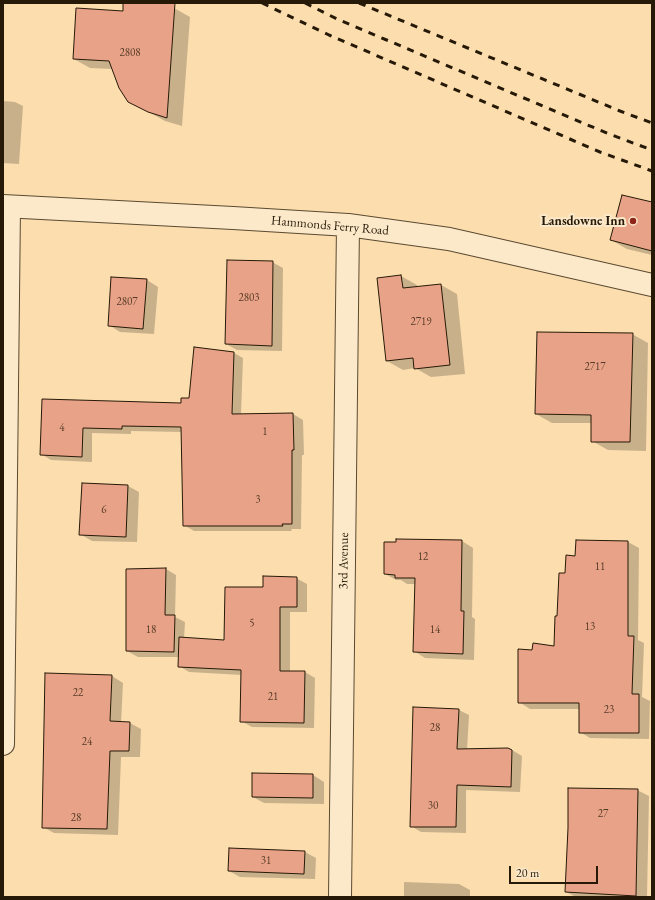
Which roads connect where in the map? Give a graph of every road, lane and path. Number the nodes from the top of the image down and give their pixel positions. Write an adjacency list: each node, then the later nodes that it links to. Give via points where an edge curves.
1 (6, 207): 2 (street, Hammonds Ferry Road); 4 (street)
2 (348, 225): 3 (street, Hammonds Ferry Road, via 450,239); 5 (street, 3rd Avenue)
3 (652, 285)
4 (3, 744)
5 (340, 897)

